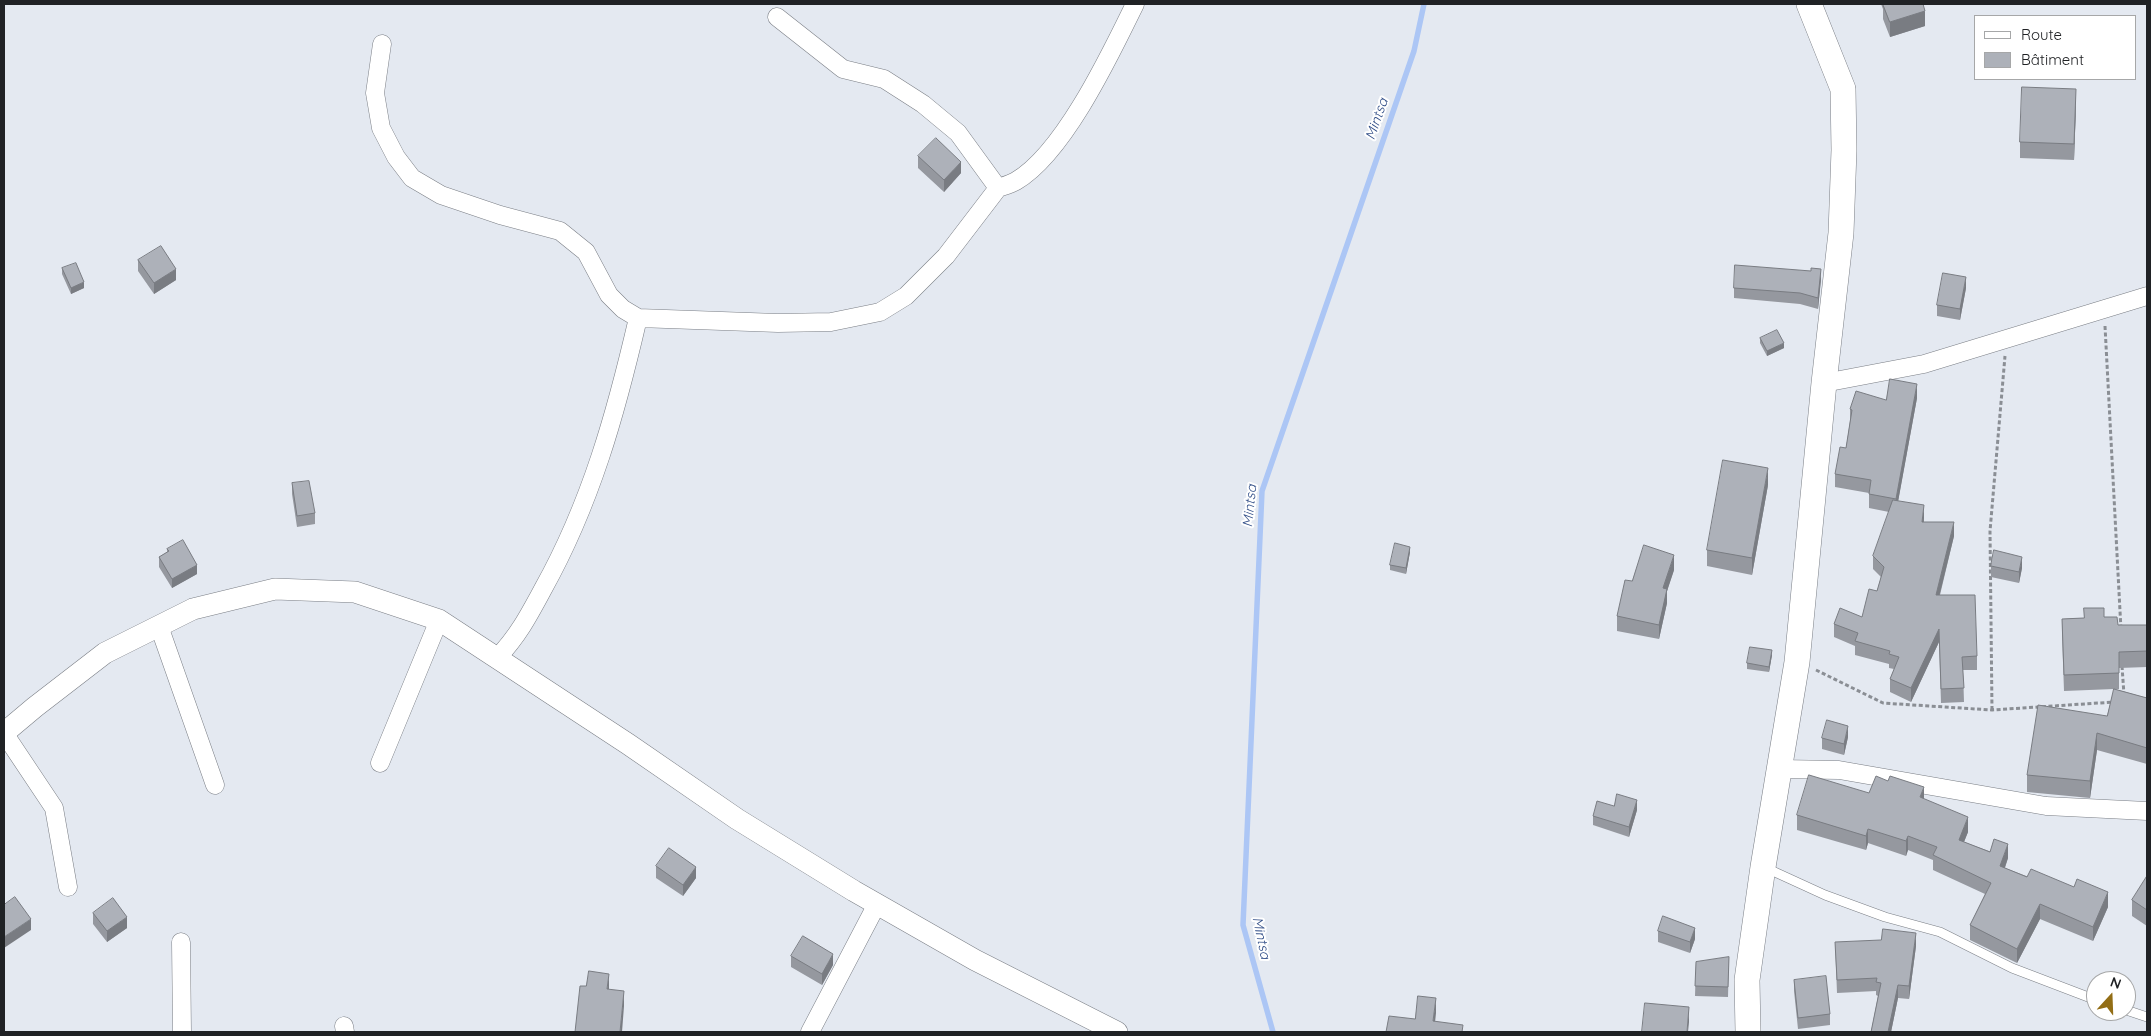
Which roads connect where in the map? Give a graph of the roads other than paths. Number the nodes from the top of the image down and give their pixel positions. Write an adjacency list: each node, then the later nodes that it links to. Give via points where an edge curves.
1 (1135, 4): 5 (street, via 1078,112 1038,163 1016,182)
2 (1808, 4): 8 (main road, via 1843,89 1841,233)
3 (777, 17): 5 (street, via 843,69 884,79 924,104 958,133)
4 (382, 44): 7 (street, via 375,93 381,128 396,157 412,178 441,195 560,231 586,252 610,295 623,309)
5 (998, 188): 7 (street, via 946,256 906,296 880,312 831,322)
6 (2147, 296): 8 (street, via 1924,364)
7 (638, 318): 11 (street, via 603,452 587,496 560,559 517,637)
8 (1824, 383): 14 (main road, via 1797,662)
9 (439, 620): 10 (street, via 355,592 275,590 193,609); 11 (street); 13 (street)
10 (159, 626): 12 (street, via 105,653); 15 (street)
11 (497, 658): 19 (street, via 737,819)
12 (4, 733): 18 (street, via 54,808)
13 (380, 763)
14 (1780, 769): 16 (street, via 1839,770 2046,806); 17 (main road)
15 (215, 785)
16 (2147, 811)
17 (1763, 867): 21 (lane, via 1885,917 1940,932 2012,968); 25 (main road, via 1747,980)
18 (68, 887)
19 (877, 904): 23 (street); 24 (street, via 975,960)
20 (181, 942): 22 (street)
21 (2086, 996)
22 (182, 1032)
23 (810, 1032)
24 (1117, 1032)
25 (1748, 1032)

